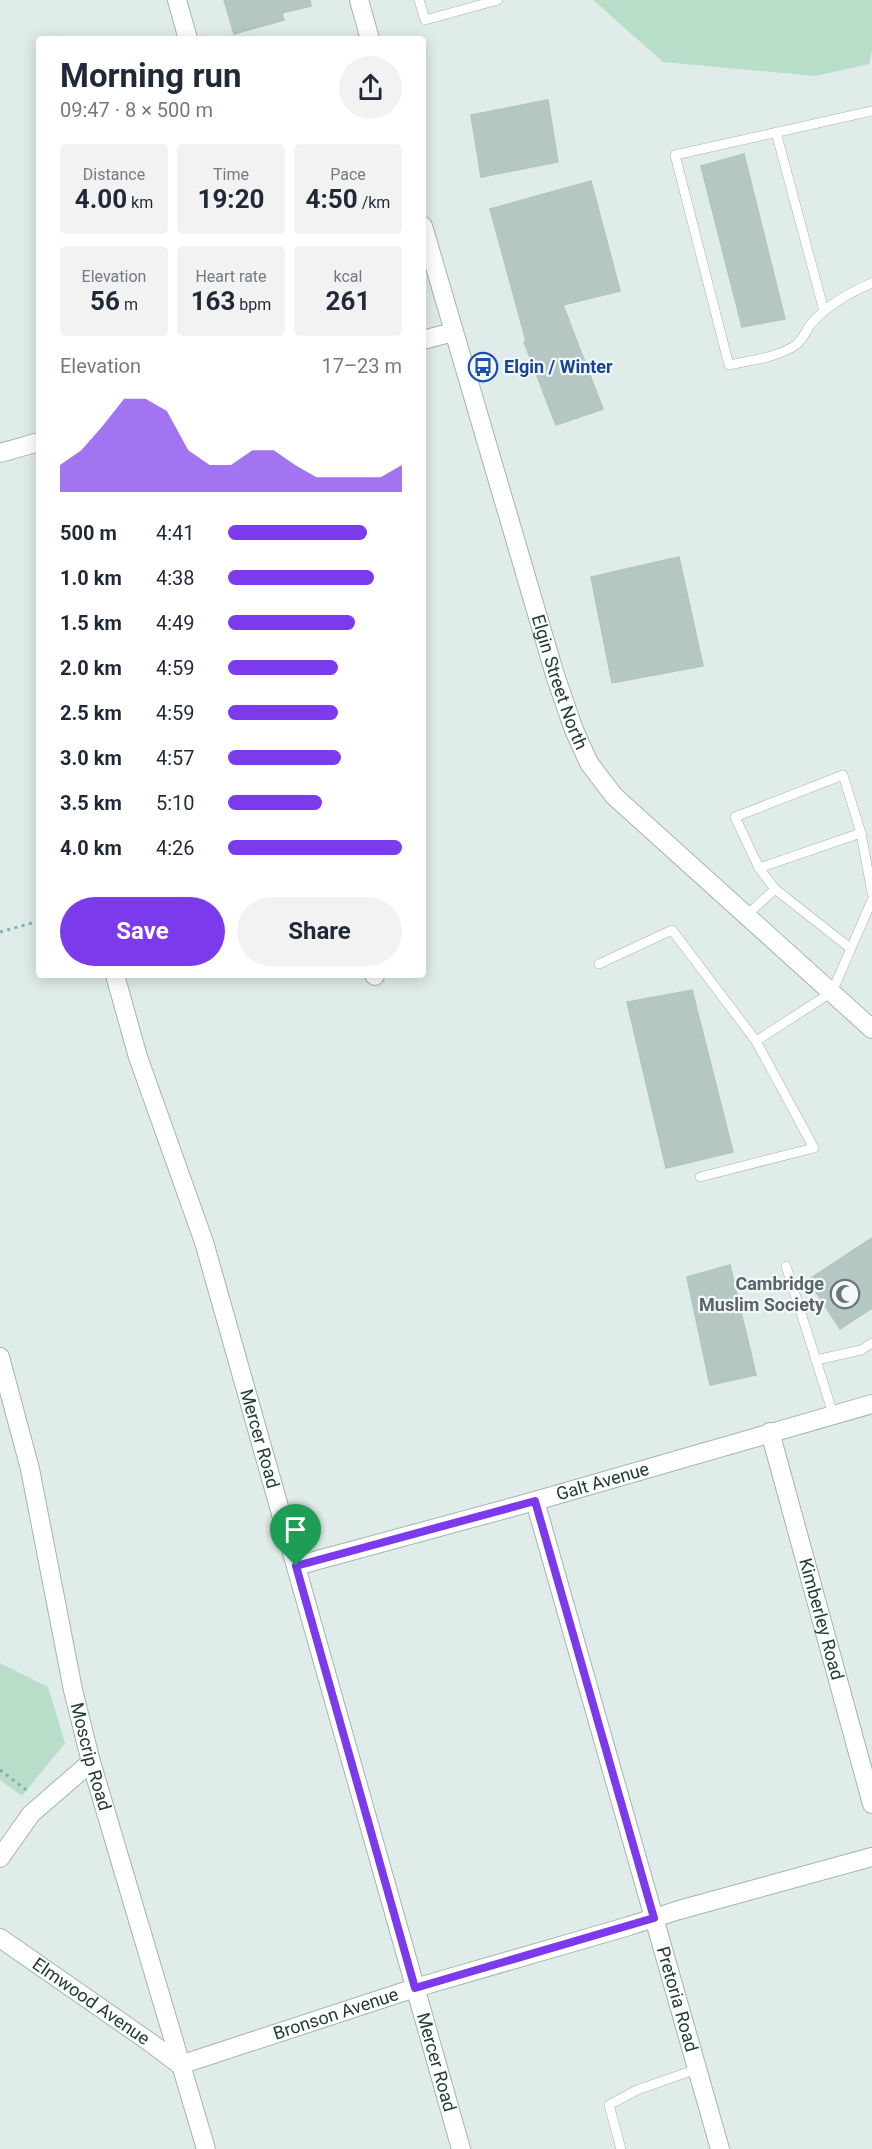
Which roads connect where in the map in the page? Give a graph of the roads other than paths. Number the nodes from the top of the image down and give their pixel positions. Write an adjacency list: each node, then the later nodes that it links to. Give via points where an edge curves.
1 (177, 0): 5 (street)
2 (358, 0): 6 (street)
3 (419, 0): 4 (lane, via 424,20)
4 (498, 0)
5 (187, 36)
6 (369, 36)
7 (872, 111): 8 (lane)
8 (776, 132): 11 (lane); 11 (lane, via 675,155 729,365 773,355 798,344)
9 (426, 237): 12 (street, Elgin Street North)
10 (872, 283): 11 (lane)
11 (824, 311)
12 (453, 332): 13 (street); 21 (street, Elgin Street North, via 555,675 589,763 614,796)
13 (426, 339)
14 (36, 443): 15 (street)
15 (1, 450)
16 (861, 833): 17 (lane); 17 (lane, via 843,775 735,817); 19 (lane)
17 (759, 868): 18 (lane)
18 (775, 889): 21 (lane); 22 (lane)
19 (872, 893)
20 (872, 900): 22 (lane)
21 (747, 915): 25 (street, Elgin Street North)
22 (850, 948): 25 (lane)
23 (599, 964): 27 (lane, via 672,930)
24 (116, 978): 37 (street, Mercer Road, via 138,1057 204,1242)
25 (832, 992): 26 (street, Elgin Street North); 27 (lane)
26 (872, 1029)
27 (756, 1041): 28 (lane, via 814,1148)
28 (700, 1178)
29 (786, 1266): 32 (lane)
30 (872, 1343): 32 (lane, via 861,1350)
31 (0, 1357): 38 (street, Moscrip Road, via 30,1469)
32 (816, 1360): 34 (lane)
33 (872, 1404): 34 (street, Galt Avenue)
34 (833, 1414): 35 (street, Galt Avenue)
35 (770, 1432): 36 (street, Galt Avenue); 39 (street, Kimberley Road)
36 (535, 1501): 37 (street, Galt Avenue); 42 (street, Pretoria Road)
37 (296, 1566): 44 (street, Mercer Road)
38 (91, 1762): 41 (street, via 42,1802); 45 (street, Moscrip Road)
39 (872, 1804)
40 (872, 1857): 42 (street, Bronson Avenue)
41 (0, 1858)
42 (654, 1918): 44 (street, Bronson Avenue); 46 (street, Pretoria Road)
43 (0, 1938): 45 (street, Elmwood Avenue)
44 (415, 1988): 45 (street, Bronson Avenue); 48 (street, Mercer Road)
45 (180, 2065): 47 (street, Moscrip Road)
46 (697, 2068): 49 (lane, via 609,2105); 50 (street, Pretoria Road)
47 (206, 2149)
48 (461, 2149)
49 (621, 2149)
50 (720, 2149)

